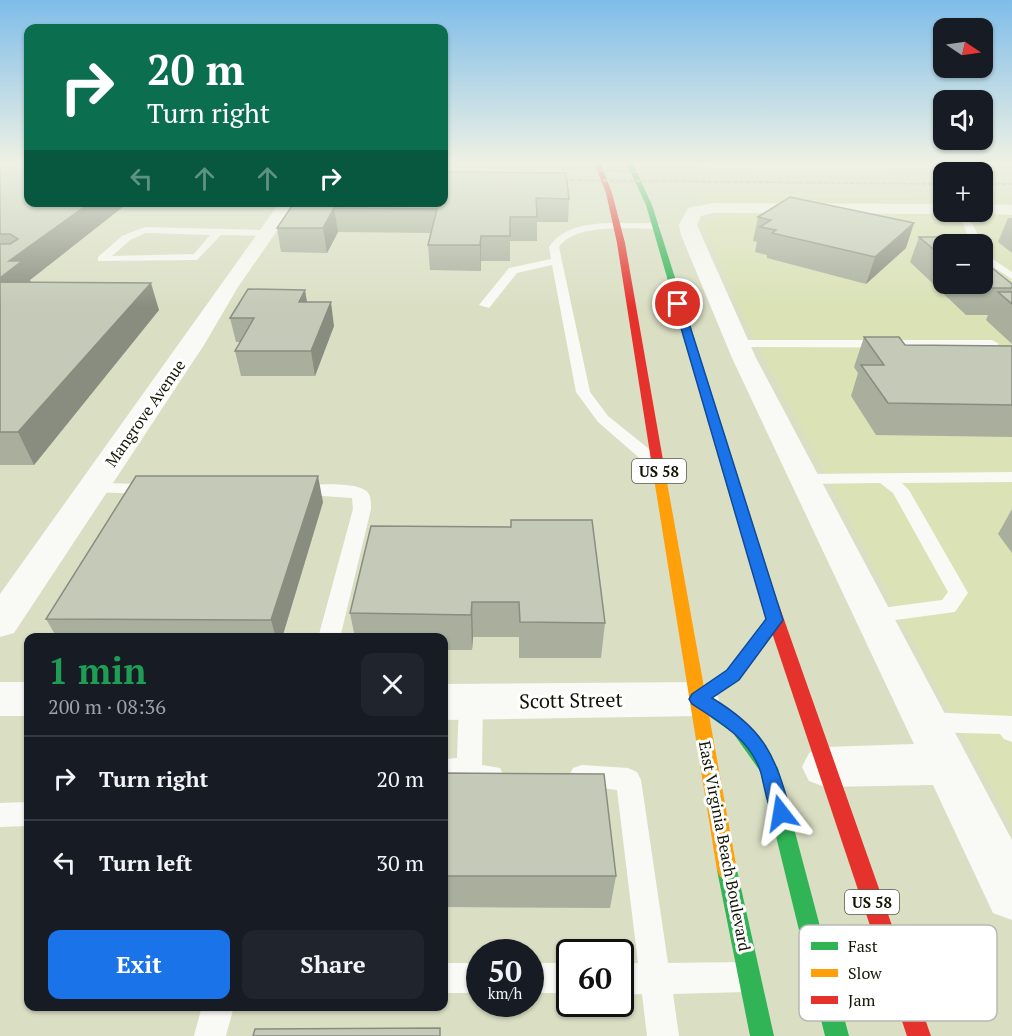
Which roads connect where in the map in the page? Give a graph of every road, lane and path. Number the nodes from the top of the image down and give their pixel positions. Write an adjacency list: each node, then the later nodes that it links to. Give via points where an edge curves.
1 (283, 210): 7 (street, Mangrove Avenue)
2 (613, 210): 14 (main road, East Virginia Beach Boulevard / US 58)
3 (652, 210): 5 (main road, US 58)
4 (702, 210): 5 (street)
5 (668, 231): 8 (lane, via 593,227 569,233 556,241); 12 (street, via 690,235); 22 (main road, US 58, via 695,364)
6 (218, 232): 6 (lane, via 145,230 126,238 102,259 197,257); 7 (lane)
7 (266, 233): 18 (street, Mangrove Avenue)
8 (557, 261): 11 (lane, via 513,270); 14 (lane, via 583,392 603,419)
9 (993, 263): 10 (lane)
10 (1011, 276)
11 (485, 304)
12 (738, 344): 13 (lane); 17 (street)
13 (992, 344)
14 (658, 465): 27 (main road, East Virginia Beach Boulevard / US 58)
15 (1012, 477): 16 (lane)
16 (884, 478): 17 (lane); 21 (lane, via 900,490 958,593 948,607)
17 (805, 479): 21 (street)
18 (92, 488): 19 (lane); 23 (street, Mangrove Avenue)
19 (174, 489)
20 (280, 490): 24 (lane, via 351,490 361,495 362,509)
21 (873, 615): 29 (street)
22 (775, 620): 27 (main road, via 733,675); 32 (main road, US 58)
23 (0, 623)
24 (329, 633)
25 (0, 699): 26 (street)
26 (24, 699)
27 (698, 699): 28 (street, Scott Street); 39 (main road, via 730,718 753,741 769,768); 41 (main road, East Virginia Beach Boulevard / US 58, via 720,836)
28 (458, 701): 33 (lane)
29 (925, 722): 30 (lane, via 1007,723); 31 (street)
30 (1012, 732)
31 (945, 764): 32 (street); 38 (street)
32 (825, 767): 40 (main road, US 58)
33 (456, 769): 34 (lane, via 468,776)
34 (516, 776)
35 (551, 776): 45 (lane, via 628,780)
36 (24, 814): 37 (lane)
37 (0, 815)
38 (1012, 894)
39 (809, 925)
40 (880, 925)
41 (750, 977): 45 (lane); 51 (main road, East Virginia Beach Boulevard / US 58)
42 (448, 978): 43 (lane)
43 (466, 978)
44 (634, 979): 45 (lane)
45 (655, 979): 50 (lane)
46 (217, 1011): 49 (lane)
47 (833, 1021): 52 (main road)
48 (914, 1021): 53 (main road, US 58)
49 (210, 1036)
50 (663, 1036)
51 (762, 1036)
52 (837, 1036)
53 (919, 1036)

